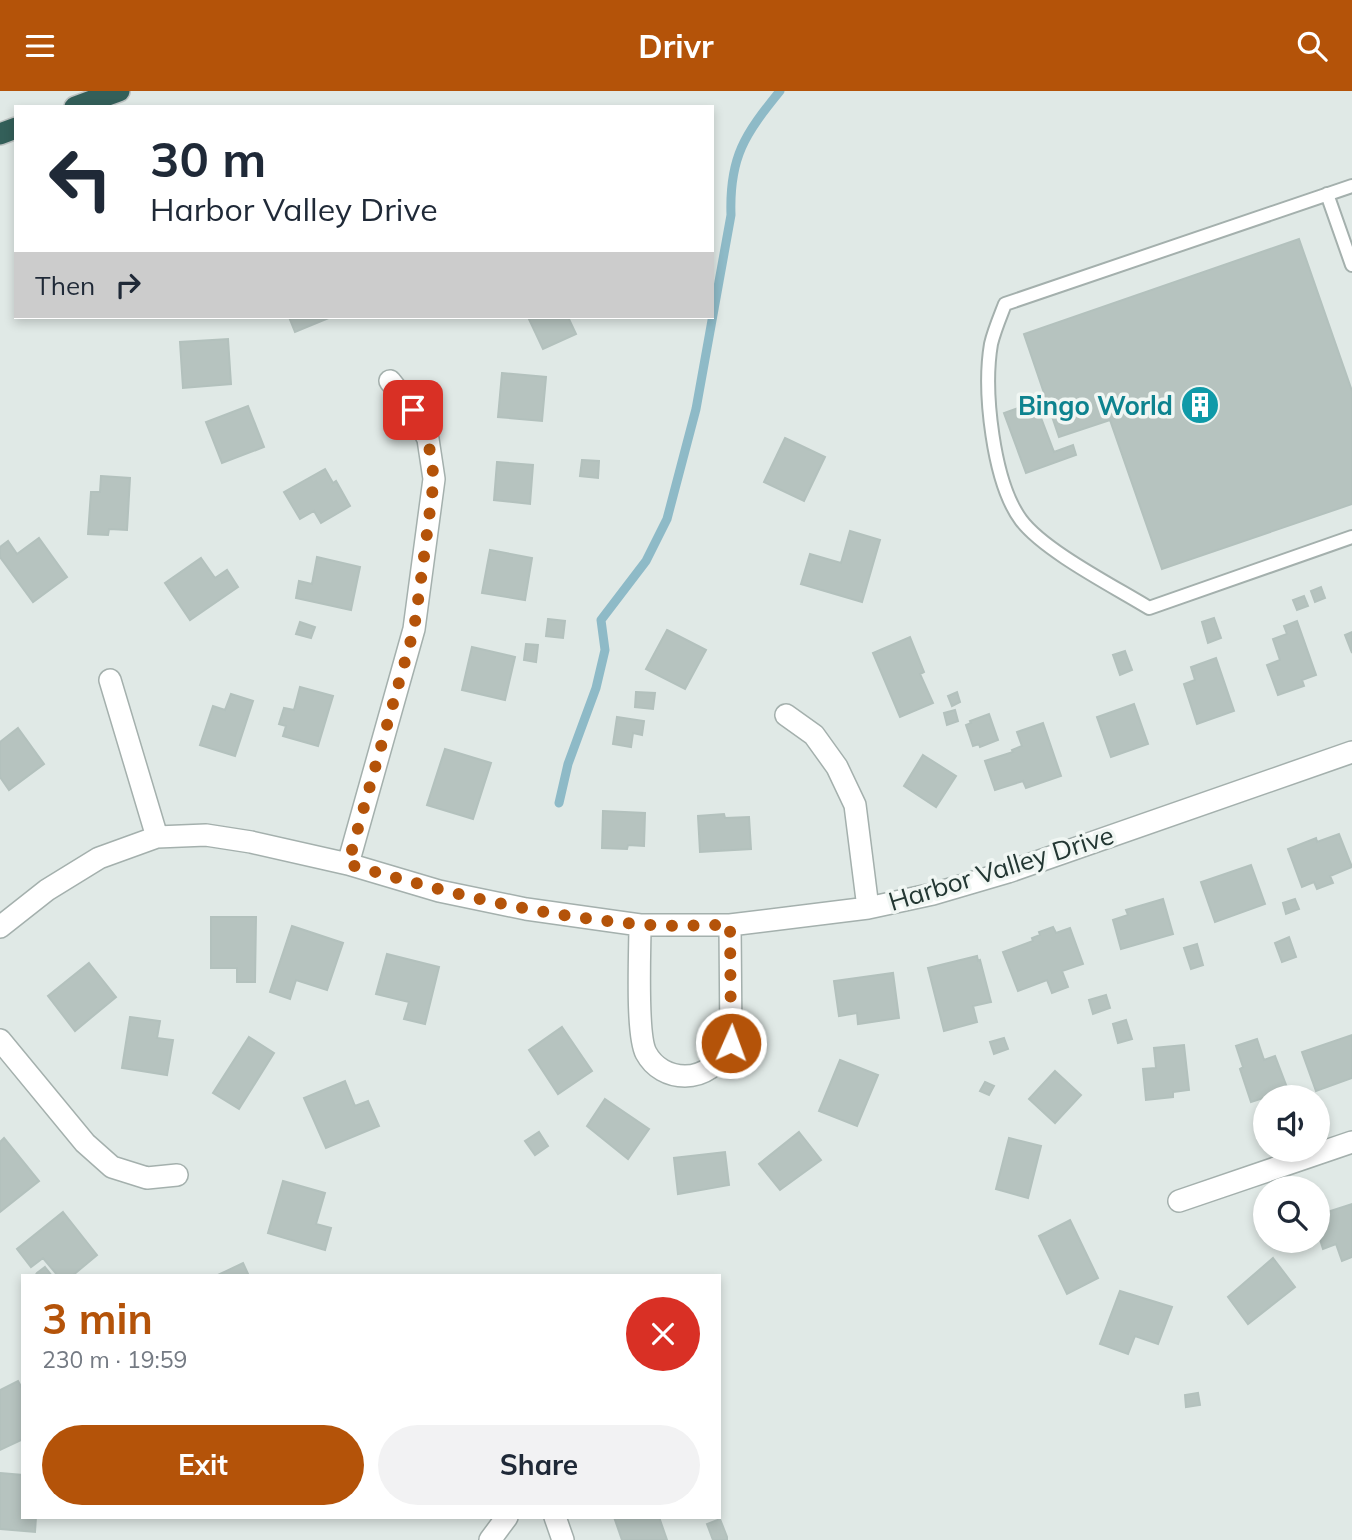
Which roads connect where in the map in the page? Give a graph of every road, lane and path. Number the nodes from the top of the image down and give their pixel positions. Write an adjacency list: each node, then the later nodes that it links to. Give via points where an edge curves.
1 (119, 91): 2 (highway)
2 (80, 105)
3 (1352, 186): 4 (lane)
4 (1327, 194): 5 (lane); 7 (lane, via 1005,304 991,343 988,400 993,446 1021,520 1044,543 1149,608)
5 (1352, 265)
6 (390, 381): 12 (street, via 428,439 434,479 414,629)
7 (1352, 537)
8 (110, 680): 11 (street)
9 (786, 715): 13 (street, via 814,735 837,767 855,805)
10 (1352, 751): 13 (street, Harbor Valley Drive, via 1008,872)
11 (157, 838): 12 (street, Harbor Valley Drive, via 206,835); 16 (street, Harbor Valley Drive, via 99,858)
12 (348, 864): 14 (street, Harbor Valley Drive, via 439,891)
13 (868, 908): 15 (street, Harbor Valley Drive)
14 (640, 925): 15 (street, Harbor Valley Drive); 15 (street, via 645,1052 670,1075 689,1076 708,1070 731,1043)
15 (730, 925)
16 (0, 927)
17 (0, 1040): 19 (street, via 85,1143 112,1167 147,1178)
18 (1352, 1142): 20 (street)
19 (177, 1175)
20 (1179, 1201)
21 (506, 1519): 23 (street)
22 (556, 1519): 24 (street)
23 (490, 1540)
24 (564, 1540)

